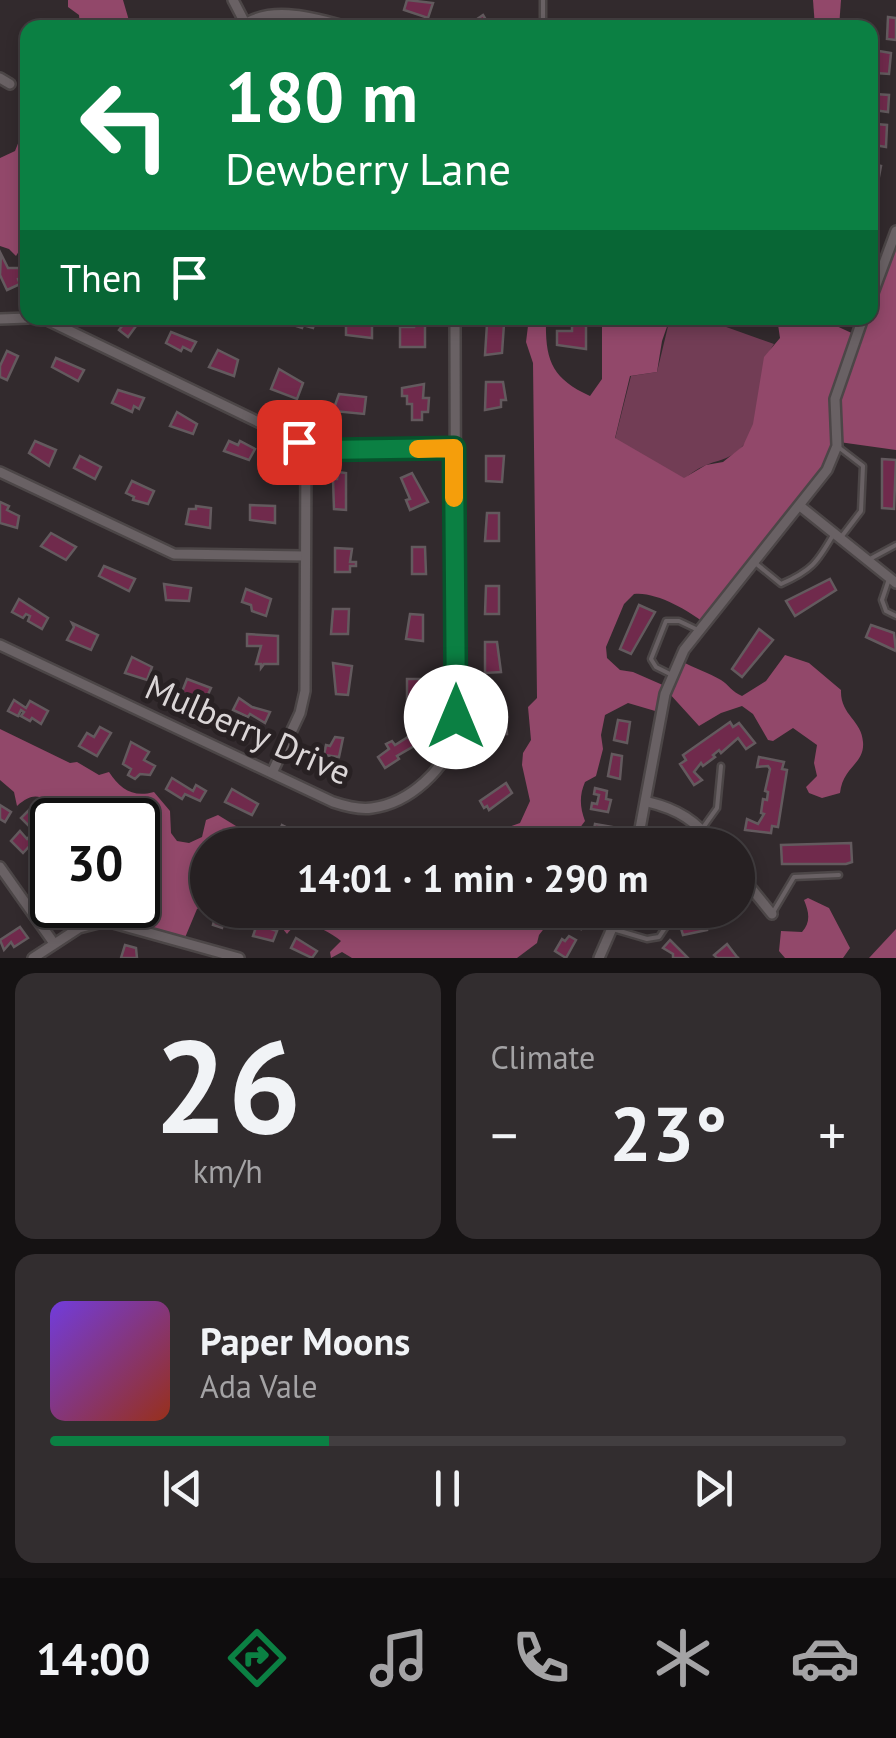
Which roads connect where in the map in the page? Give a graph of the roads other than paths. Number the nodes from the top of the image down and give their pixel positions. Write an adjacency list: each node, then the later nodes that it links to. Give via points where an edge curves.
1 (272, 20): 2 (street)
2 (320, 20)
3 (896, 231): 4 (street)
4 (878, 279)
5 (55, 325): 8 (street)
6 (455, 325): 10 (street, Mulberry Drive)
7 (861, 325): 9 (street, via 835,399)
8 (306, 446): 10 (street); 15 (street)
9 (837, 446): 12 (street); 13 (lane, via 864,466 860,511)
10 (454, 448): 24 (street, Mulberry Drive, via 452,748 426,780 371,808 333,802)
11 (0, 472): 15 (street, via 174,554)
12 (800, 506): 13 (street); 16 (street)
13 (835, 537): 16 (lane, via 806,573 781,584); 17 (street)
14 (896, 545): 17 (lane)
15 (305, 556): 24 (street, via 303,703)
16 (754, 562): 20 (street)
17 (866, 562): 18 (street)
18 (893, 581): 19 (lane, via 882,600)
19 (896, 616)
20 (698, 630): 22 (street); 22 (lane, via 666,620 652,659)
21 (0, 646): 24 (street, Mulberry Drive)
22 (673, 675): 25 (street)
23 (721, 766): 27 (lane, via 717,808)
24 (272, 773)
25 (648, 802): 26 (street); 27 (street)
26 (641, 828)
27 (702, 828)
28 (0, 867): 34 (street)
29 (839, 875): 31 (lane, via 794,877)
30 (755, 893): 31 (street)
31 (772, 914)
32 (613, 928): 33 (lane, via 648,939); 37 (street)
33 (665, 928)
34 (53, 942): 35 (street); 36 (street, via 106,921)
35 (33, 958)
36 (239, 958)
37 (599, 958)

